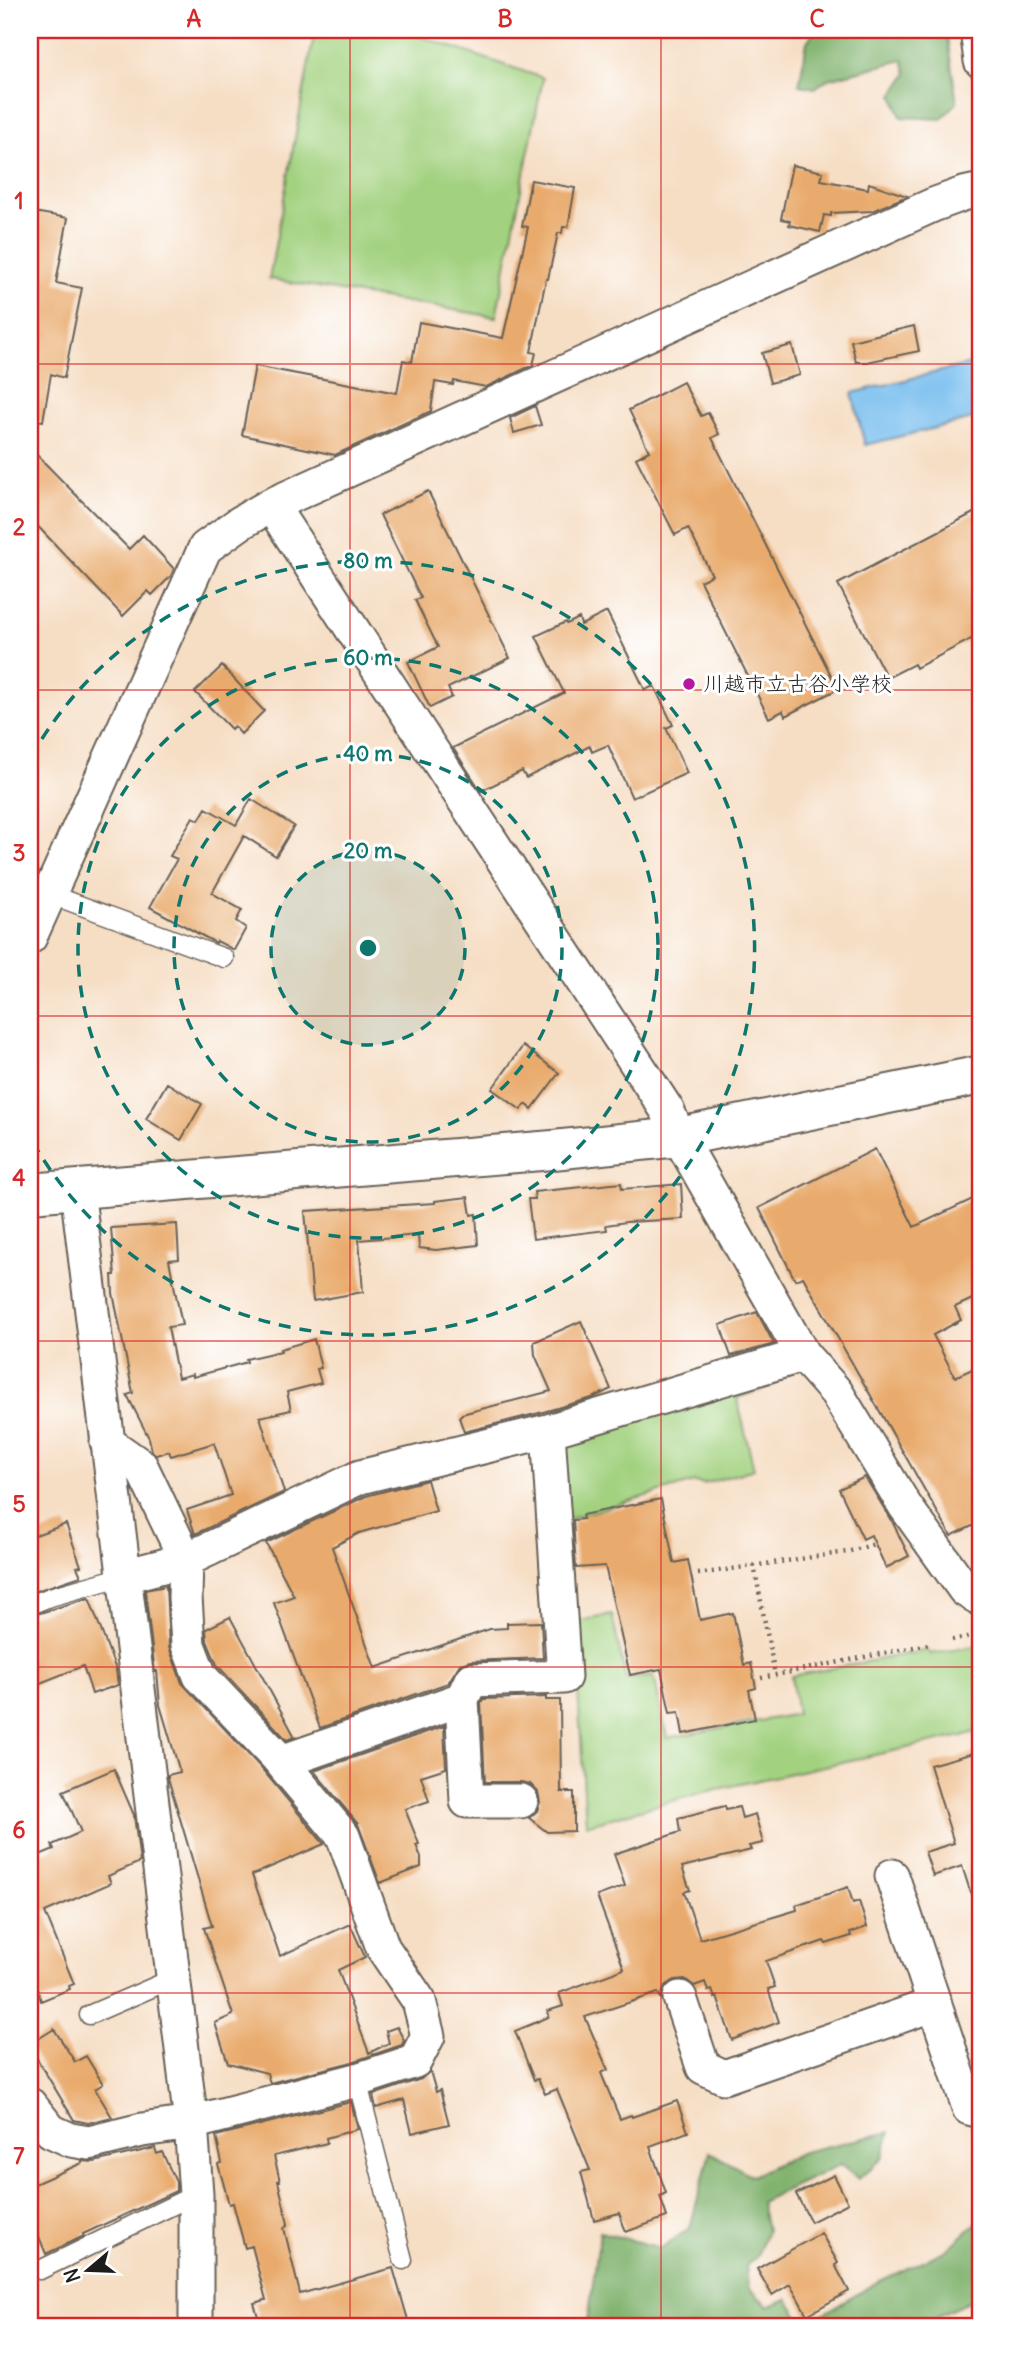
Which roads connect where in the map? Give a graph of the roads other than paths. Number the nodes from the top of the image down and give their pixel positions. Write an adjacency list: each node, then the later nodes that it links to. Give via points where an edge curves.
1 (977, 30): 2 (street)
2 (981, 61)
3 (981, 190): 4 (street, via 933,205)
4 (271, 505): 5 (street, via 205,548); 9 (street, via 667,1110)
5 (50, 894): 6 (street); 7 (lane)
6 (30, 937)
7 (224, 958)
8 (981, 1075): 9 (street)
9 (680, 1137): 10 (street); 12 (street)
10 (77, 1189): 11 (street); 14 (street)
11 (30, 1193)
12 (803, 1355): 13 (street); 17 (street, via 836,1392 905,1506 965,1590)
13 (548, 1431): 15 (street, via 360,1477); 19 (street, via 564,1677 471,1680)
14 (107, 1442): 15 (street, via 141,1466); 16 (street)
15 (186, 1560): 16 (street); 20 (street, via 188,1645 200,1676)
16 (124, 1576): 18 (lane); 23 (street)
17 (981, 1599)
18 (30, 1605)
19 (462, 1699): 20 (street); 21 (street, via 467,1801)
20 (281, 1762): 27 (street, via 342,1836 383,1948 419,2001 428,2036 415,2061)
21 (521, 1801)
22 (892, 1876): 25 (street)
23 (172, 1979): 26 (lane); 30 (street)
24 (680, 1998): 25 (street, via 703,2067 724,2077)
25 (935, 2004): 29 (street, via 969,2108)
26 (89, 2015)
27 (357, 2080): 30 (street); 32 (lane)
28 (32, 2110): 30 (street, via 51,2131 89,2144)
29 (981, 2111)
30 (191, 2123): 31 (street)
31 (196, 2194): 33 (lane); 34 (street)
32 (404, 2260)
33 (40, 2270)
34 (196, 2327)

